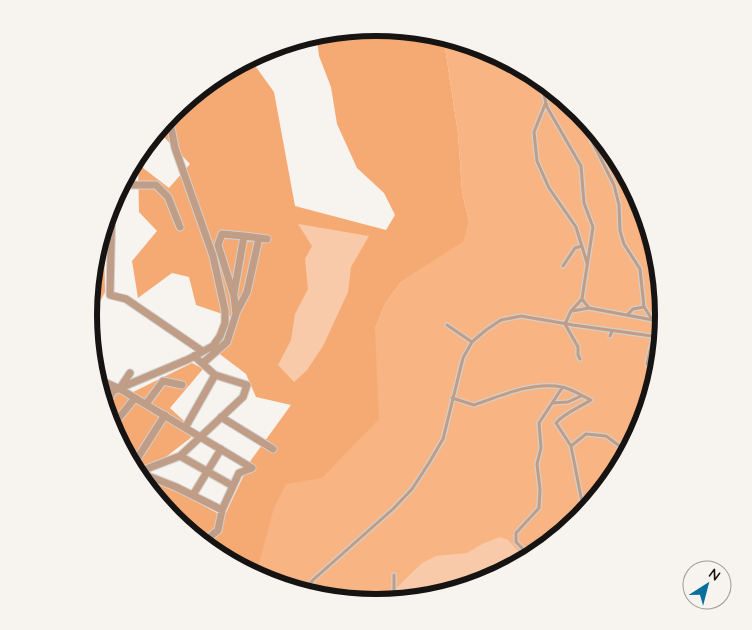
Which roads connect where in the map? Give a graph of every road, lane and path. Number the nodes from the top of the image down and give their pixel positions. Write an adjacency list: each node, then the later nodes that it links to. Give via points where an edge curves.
1 (543, 92): 2 (lane)
2 (546, 101): 9 (lane, via 534,132 537,161 549,188 576,227); 13 (lane, via 581,166 584,203 593,227)
3 (171, 126): 30 (street, via 175,148 213,256 225,311 220,336 213,346)
4 (589, 134): 16 (lane, via 614,185 624,244 640,269)
5 (130, 185): 6 (street, via 156,186 168,197)
6 (180, 226)
7 (109, 235): 30 (street, via 110,294 126,299)
8 (244, 236): 10 (street, via 222,234 218,245); 11 (street); 19 (street, via 263,238 247,292)
9 (582, 246): 12 (lane, via 575,248); 13 (lane)
10 (224, 261): 11 (street); 14 (street)
11 (238, 264): 14 (street)
12 (563, 266)
13 (588, 266): 15 (lane)
14 (234, 296): 19 (street)
15 (582, 299): 17 (lane); 18 (lane)
16 (644, 307): 20 (lane, via 633,309); 21 (lane)
17 (589, 308): 18 (lane); 20 (lane)
18 (571, 311): 23 (lane)
19 (236, 314): 33 (street, via 227,342)
20 (627, 315): 21 (lane)
21 (652, 320): 22 (lane)
22 (655, 323)
23 (565, 324): 26 (lane); 29 (lane, via 521,316 501,320); 32 (lane, via 578,347)
24 (447, 325): 29 (lane)
25 (654, 328): 28 (lane)
26 (612, 331): 27 (lane); 28 (lane)
27 (610, 336)
28 (652, 336): 34 (lane)
29 (472, 342): 44 (lane, via 463,358)
30 (202, 352): 31 (street)
31 (194, 356): 33 (street); 40 (street)
32 (580, 359)
33 (202, 363): 36 (street)
34 (647, 364)
35 (130, 373): 40 (street)
36 (215, 375): 48 (street, via 247,385 243,397); 50 (street)
37 (106, 383): 40 (street)
38 (182, 385): 46 (street, via 163,381)
39 (562, 387): 41 (lane); 44 (lane, via 512,391 474,405); 45 (lane)
40 (120, 389): 42 (street, via 113,391); 43 (street)
41 (581, 396): 45 (lane, via 568,402); 52 (lane, via 591,400 562,415 556,423)
42 (110, 397)
43 (136, 398): 46 (street); 49 (street)
44 (452, 398): 70 (lane, via 443,439 412,489)
45 (552, 403): 68 (lane, via 539,423 539,508 516,533 516,542)
46 (146, 404): 47 (street)
47 (165, 415): 50 (street); 57 (street)
48 (221, 417): 51 (street); 55 (street)
49 (117, 419)
50 (185, 428): 51 (street)
51 (199, 436): 54 (street); 56 (street)
52 (571, 446): 53 (lane, via 586,434 606,436); 65 (lane)
53 (621, 447)
54 (221, 449): 58 (street); 61 (street, via 252,468 239,473)
55 (273, 449)
56 (180, 456): 58 (street); 59 (street)
57 (137, 458)
58 (208, 471): 61 (street); 63 (street)
59 (146, 472)
60 (147, 474): 62 (street)
61 (233, 486): 66 (street)
62 (176, 487): 63 (street); 64 (street)
63 (193, 495): 66 (street)
64 (171, 496)
65 (582, 503)
66 (222, 510): 67 (street, via 218,530)
67 (211, 539)
68 (525, 551)
69 (394, 575): 71 (lane)
70 (309, 585)
71 (394, 593)

